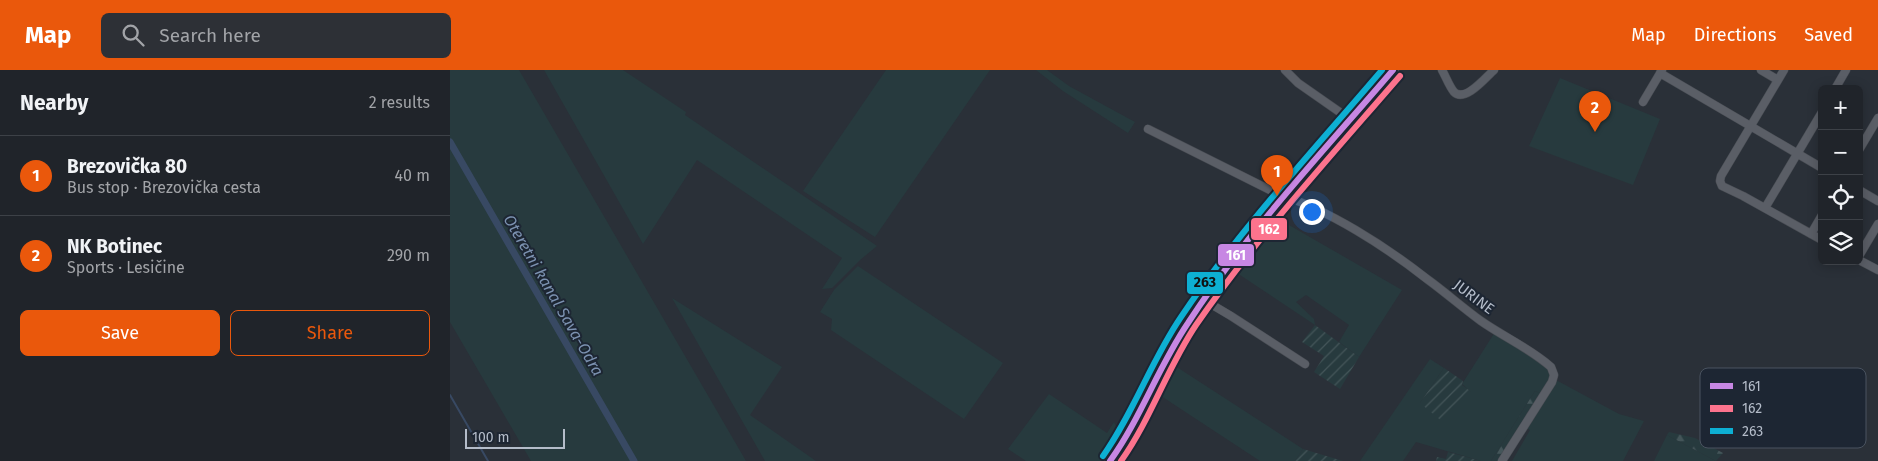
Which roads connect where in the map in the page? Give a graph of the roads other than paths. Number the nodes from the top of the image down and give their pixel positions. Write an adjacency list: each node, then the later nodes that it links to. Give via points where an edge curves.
1 (1285, 70): 14 (street, via 1298,83)
2 (1393, 70): 14 (main road)
3 (1442, 70): 4 (street, via 1452,90 1462,95)
4 (1494, 70)
5 (1761, 70): 9 (street)
6 (1784, 70): 9 (street)
7 (1846, 70): 10 (street)
8 (1661, 71): 11 (street); 15 (street)
9 (1778, 80): 15 (street)
10 (1837, 85)
11 (1643, 102)
12 (1818, 118): 18 (street)
13 (1878, 118): 17 (street)
14 (1351, 120): 21 (main road)
15 (1751, 128): 18 (street); 23 (street, via 1720,181 1722,186)
16 (1148, 129): 21 (street)
17 (1863, 143)
18 (1796, 154): 19 (street); 23 (street)
19 (1818, 166)
20 (1863, 192): 22 (street)
21 (1284, 196): 31 (main road); 34 (street, JURINE, via 1328,215 1379,245 1480,320 1552,367 1552,382)
22 (1878, 201)
23 (1765, 208): 26 (street)
24 (1819, 220): 26 (street)
25 (1878, 224): 28 (street)
26 (1811, 234): 27 (street)
27 (1818, 238)
28 (1863, 251)
29 (1863, 261): 30 (street)
30 (1878, 270)
31 (1204, 300): 32 (street); 33 (main road, via 1177,340 1137,420)
32 (1305, 364)
33 (1110, 461)
34 (1502, 461)

